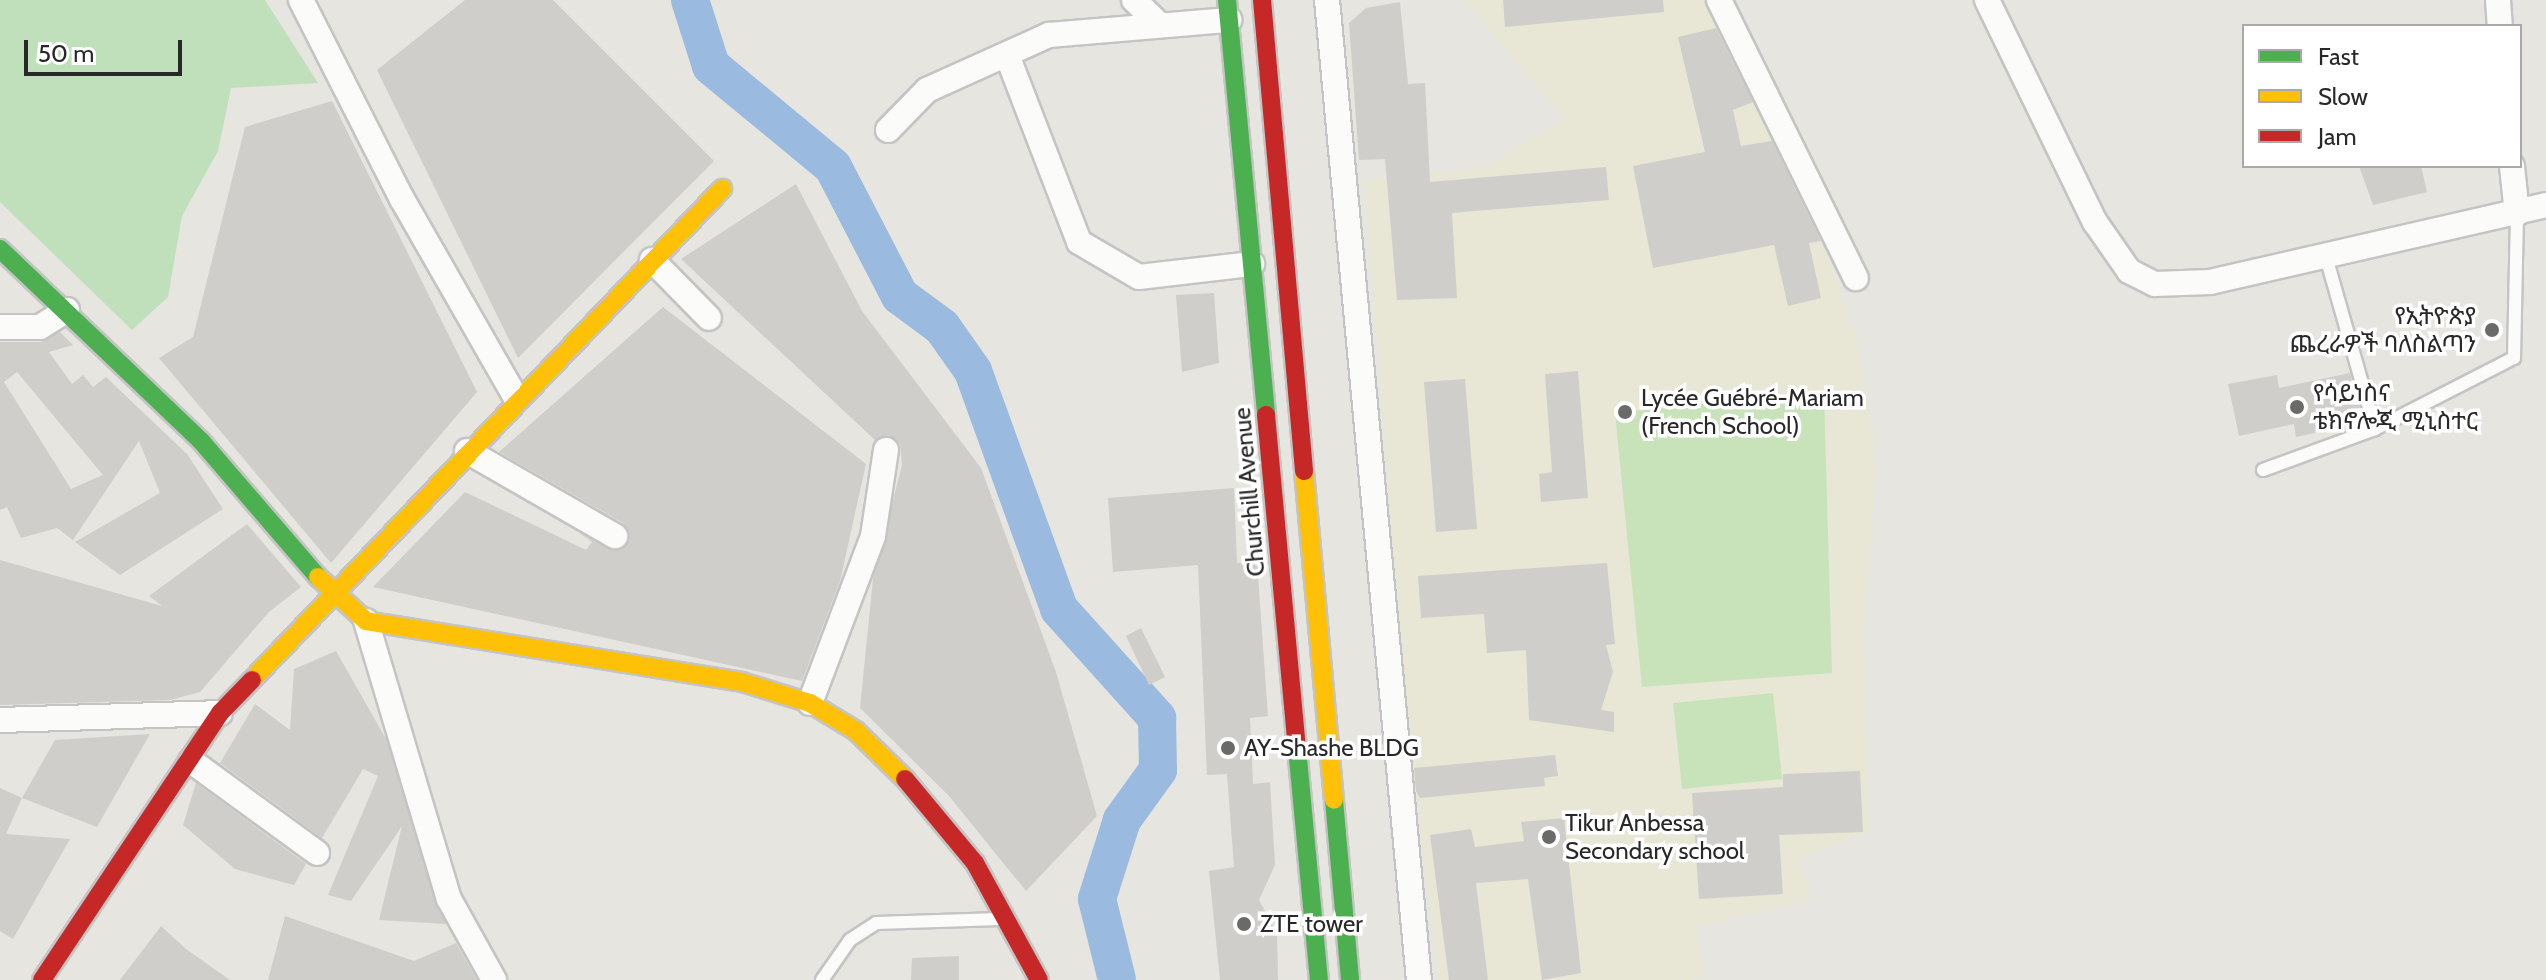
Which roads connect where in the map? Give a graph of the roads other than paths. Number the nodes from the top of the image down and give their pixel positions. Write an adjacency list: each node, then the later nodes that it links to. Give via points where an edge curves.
1 (301, 0): 25 (street)
2 (1134, 0): 9 (street)
3 (1262, 0): 44 (street)
4 (1327, 0): 45 (street)
5 (1719, 0): 21 (street)
6 (1987, 0): 18 (street, via 2066,166 2129,271 2178,287)
7 (2498, 0): 10 (street)
8 (1228, 10): 9 (street); 20 (street, Churchill Avenue)
9 (1157, 22): 11 (street, via 1073,28)
10 (2500, 24)
11 (1007, 55): 12 (street, via 927,90); 20 (street, via 1079,242 1139,277)
12 (888, 130)
13 (2512, 168): 16 (street)
14 (722, 189): 19 (street)
15 (2546, 205): 16 (street)
16 (2517, 214): 18 (street); 26 (lane, via 2514,358)
17 (0, 249): 22 (street)
18 (2326, 257): 26 (lane)
19 (652, 260): 23 (street); 25 (street)
20 (1252, 264): 43 (street, Churchill Avenue)
21 (1856, 278)
22 (67, 310): 24 (street, via 40,327); 31 (street, via 232,474)
23 (709, 318)
24 (0, 327)
25 (516, 398): 28 (street)
26 (2375, 429): 29 (lane)
27 (886, 450): 33 (street, via 873,536)
28 (467, 451): 30 (street); 31 (street)
29 (2263, 470)
30 (615, 536)
31 (333, 595): 32 (street); 34 (street)
32 (366, 621): 33 (street, via 662,666); 40 (street, via 449,899)
33 (810, 703): 38 (street, via 856,731 936,810)
34 (220, 713): 35 (street); 36 (street)
35 (0, 720)
36 (191, 761): 37 (street); 39 (street)
37 (317, 853)
38 (1008, 919): 41 (lane, via 876,923 850,940); 42 (street)
39 (42, 980)
40 (494, 980)
41 (822, 980)
42 (1039, 980)
43 (1319, 980)
44 (1350, 980)
45 (1419, 980)

